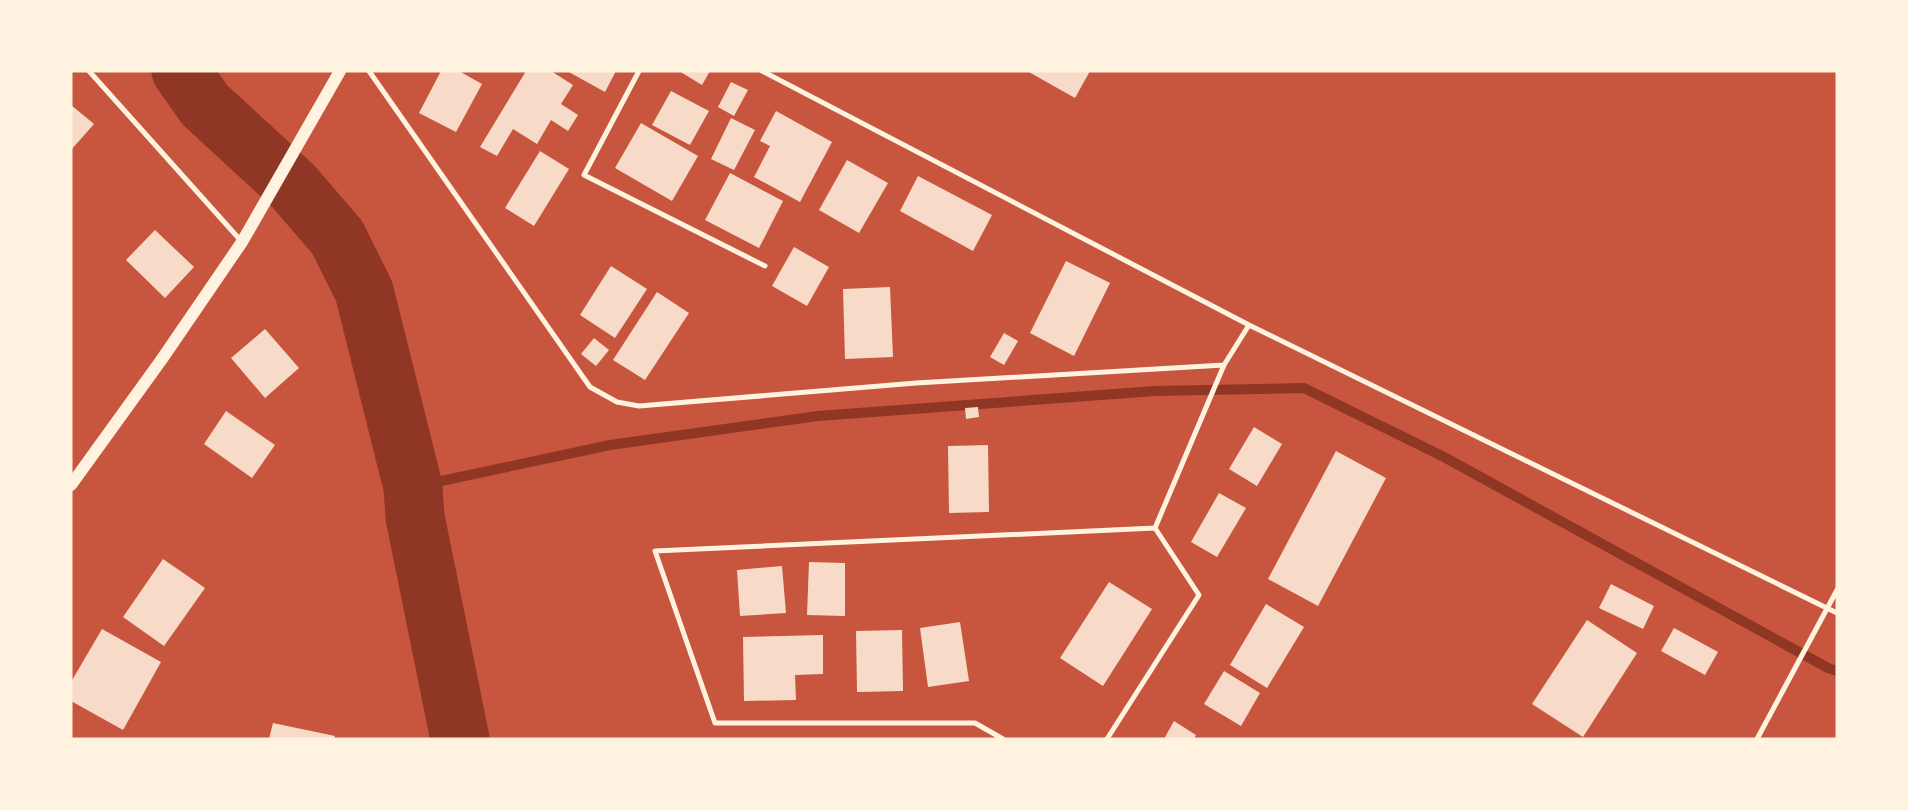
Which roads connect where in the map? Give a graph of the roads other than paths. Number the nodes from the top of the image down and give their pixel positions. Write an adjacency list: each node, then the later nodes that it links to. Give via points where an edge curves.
1 (89, 71): 6 (street)
2 (340, 71): 6 (main road)
3 (369, 71): 9 (street, via 590,388 617,402 638,406 916,384)
4 (640, 71): 7 (street, via 584,175)
5 (762, 71): 8 (street)
6 (242, 242): 10 (main road)
7 (765, 266)
8 (1249, 324): 9 (street); 13 (street)
9 (1224, 365): 11 (street)
10 (71, 485)
11 (1155, 528): 15 (street, via 655,551 715,723 975,723); 16 (street, via 1199,595)
12 (1837, 590): 13 (street)
13 (1827, 608): 14 (street); 17 (street)
14 (1837, 613)
15 (1003, 739)
16 (1107, 739)
17 (1756, 739)

